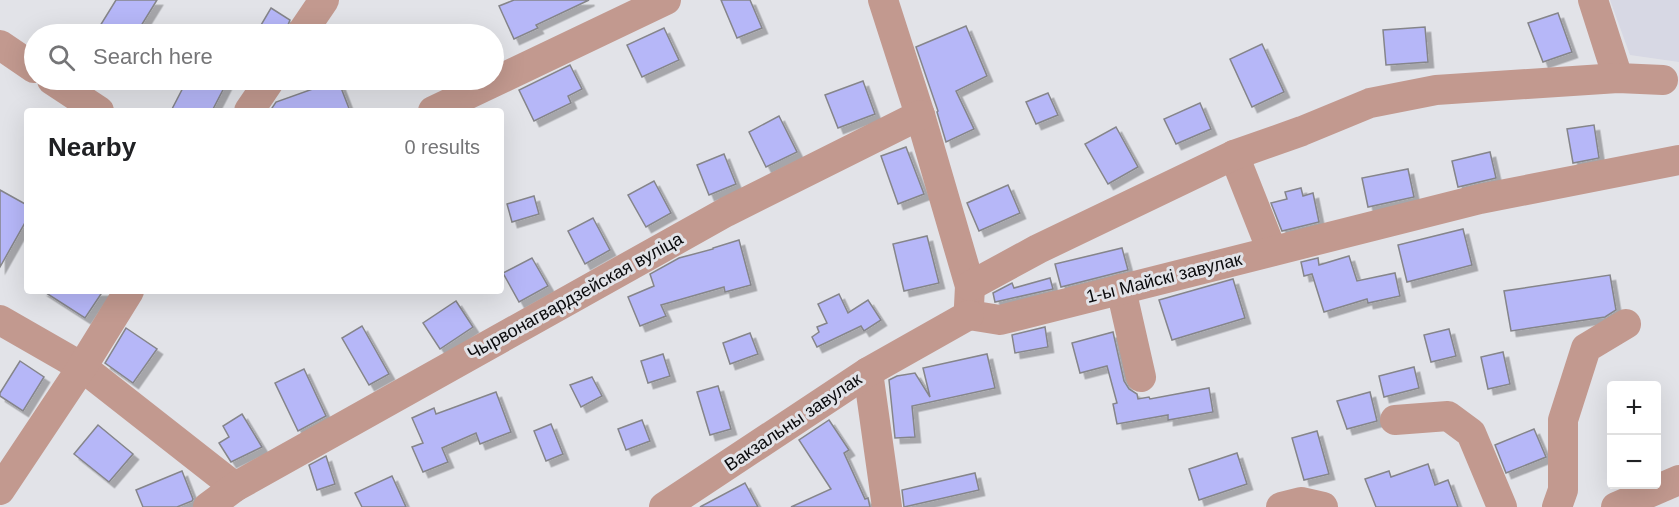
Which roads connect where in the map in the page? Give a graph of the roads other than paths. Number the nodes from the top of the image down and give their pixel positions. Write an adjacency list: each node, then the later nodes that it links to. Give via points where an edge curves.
1 (324, 0): 5 (street)
2 (666, 0): 8 (street)
3 (883, 0): 17 (street)
4 (1593, 0): 9 (street)
5 (308, 24)
6 (0, 45): 7 (street)
7 (24, 61)
8 (504, 77)
9 (1618, 78): 10 (street); 18 (street, via 1436,90 1370,103)
10 (1663, 80)
11 (67, 90): 14 (street)
12 (263, 90): 15 (street)
13 (477, 90): 16 (street)
14 (94, 108)
15 (251, 108)
16 (439, 108)
17 (920, 115): 23 (street); 31 (street, Чырвонагвардзейская вуліца, via 726,212)
18 (1234, 155): 20 (street); 23 (street, via 1038,249)
19 (1679, 161): 20 (street, 1-ы Майскі завулак, via 1480,199)
20 (1272, 251): 21 (street, 1-ы Майскі завулак)
21 (1121, 289): 23 (street, 1-ы Майскі завулак, via 1000,320); 28 (street)
22 (127, 294): 26 (street)
23 (970, 300): 27 (street)
24 (0, 320): 26 (street)
25 (1626, 324): 39 (street, via 1586,348 1563,420 1563,490)
26 (82, 366): 31 (street); 32 (street)
27 (868, 372): 34 (street, Вакзальны завулак); 35 (street, Вакзальны завулак)
28 (1141, 377)
29 (1395, 420): 38 (street, via 1448,416 1472,434)
30 (1679, 480): 40 (street)
31 (235, 487): 33 (street, Чырвонагвардзейская вуліца)
32 (0, 490)
33 (208, 507)
34 (664, 507)
35 (887, 507)
36 (1281, 507): 37 (street, via 1301,502)
37 (1323, 507)
38 (1502, 507)
39 (1557, 507)
40 (1616, 507)

